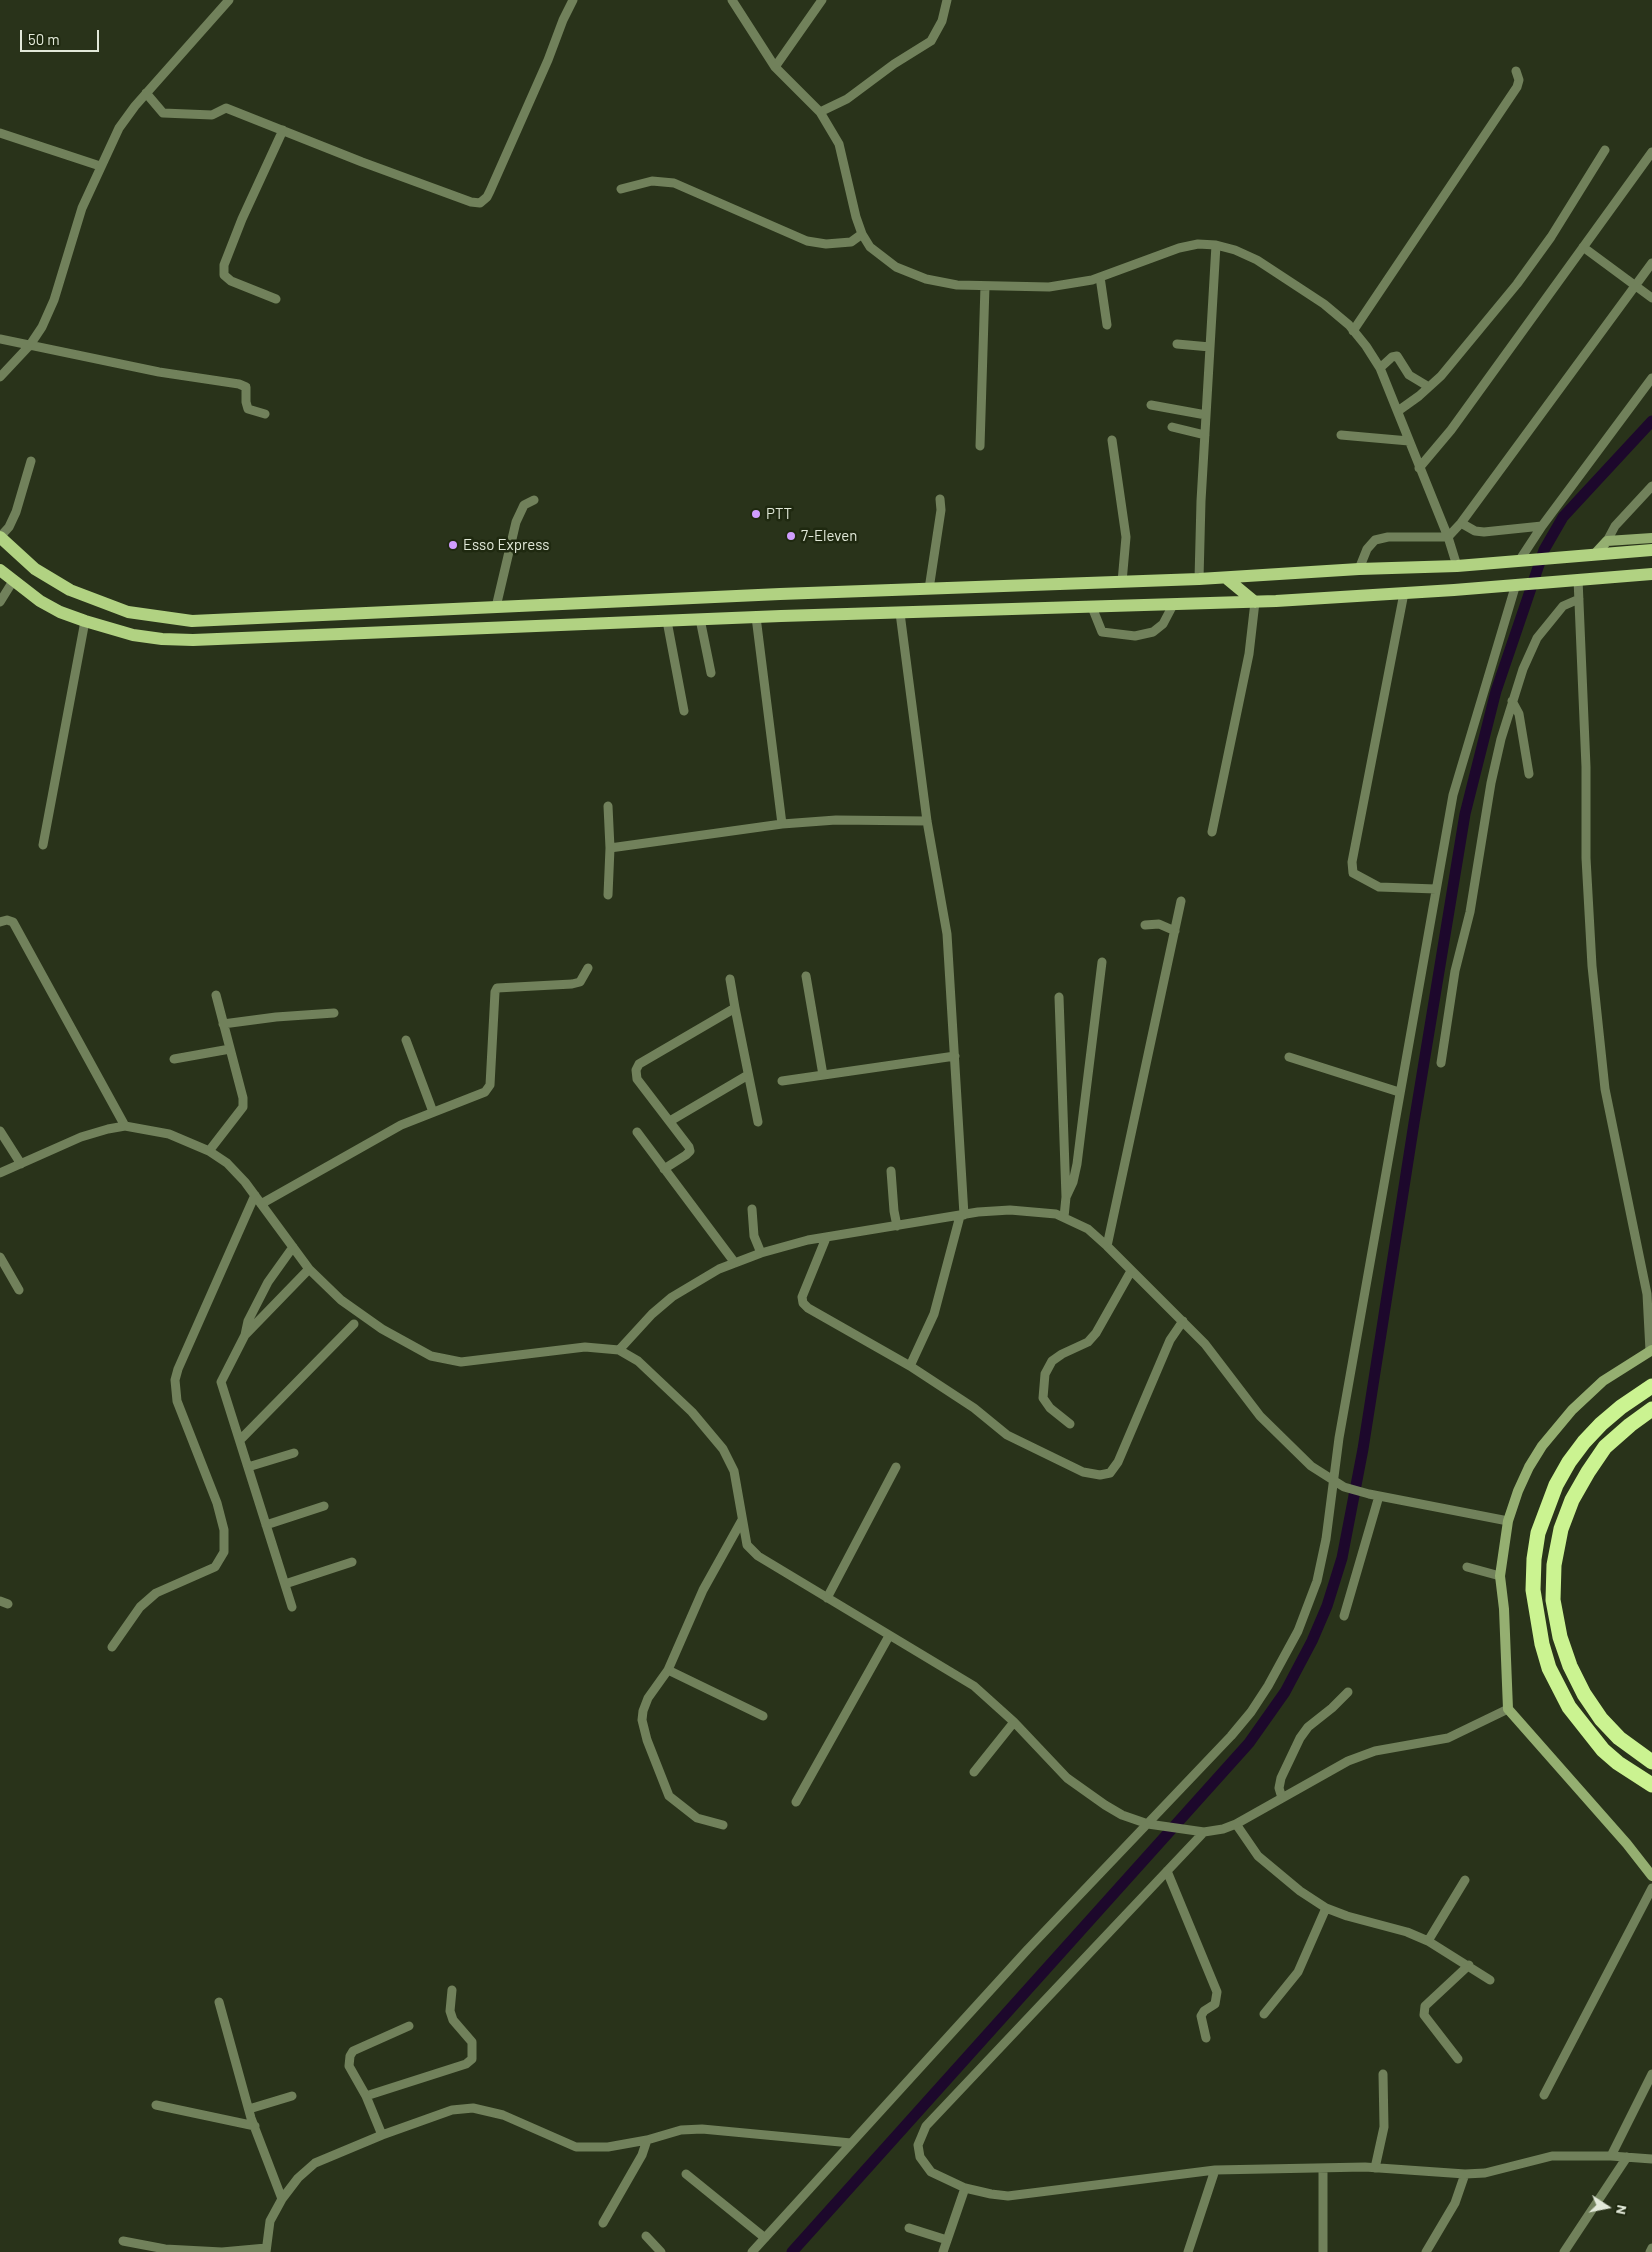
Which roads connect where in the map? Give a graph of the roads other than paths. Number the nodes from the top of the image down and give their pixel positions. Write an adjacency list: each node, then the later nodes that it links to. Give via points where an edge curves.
1 (229, 0): 8 (street)
2 (573, 0): 10 (street, via 490,191 480,203 369,165)
3 (732, 0): 6 (street)
4 (822, 0): 6 (street)
5 (947, 0): 9 (street, via 942,21 931,42 894,64 847,99)
6 (774, 67): 9 (street)
7 (1516, 71): 26 (street, via 1517,87)
8 (146, 93): 10 (street, via 163,113 212,115 226,108); 14 (street, via 119,128)
9 (820, 112): 16 (street, via 839,144)
10 (283, 130): 24 (street, via 224,265 224,275 231,281)
11 (0, 133): 14 (street)
12 (1605, 150): 34 (street, via 1551,237 1517,284)
13 (1652, 152): 18 (street)
14 (100, 166): 29 (street, via 82,208 54,300)
15 (621, 189): 16 (street, via 652,181 674,184 807,240 826,244 850,242)
16 (862, 234): 21 (street, via 870,247 896,268 926,279)
17 (1216, 246): 20 (street, via 1198,244 1179,248); 26 (street, via 1250,257 1280,274 1324,304); 30 (street)
18 (1583, 247): 22 (street); 46 (street, via 1451,430)
19 (1652, 263): 22 (street)
20 (1100, 277): 21 (street, via 1049,287); 25 (street)
21 (985, 286): 44 (street)
22 (1635, 286): 23 (street); 50 (street)
23 (1652, 298)
24 (276, 299)
25 (1107, 325)
26 (1353, 331): 31 (street)
27 (0, 339): 29 (street)
28 (1177, 344): 30 (street)
29 (30, 345): 32 (street); 37 (street, via 159,372 239,384 246,387 248,409)
30 (1210, 347): 38 (street)
31 (1380, 368): 34 (street, via 1397,356 1409,376); 36 (street)
32 (0, 377)
33 (1652, 378): 51 (street)
34 (1429, 387): 36 (street)
35 (1151, 405): 38 (street)
36 (1398, 411): 43 (street)
37 (265, 414)
38 (1206, 415): 41 (street)
39 (1172, 426): 41 (street)
40 (1342, 434): 43 (street)
41 (1205, 435): 66 (street)
42 (1112, 440): 68 (street, via 1126,538)
43 (1409, 441): 46 (street)
44 (980, 446)
45 (31, 460): 52 (street, via 16,512 9,528)
46 (1419, 468): 53 (street)
47 (1652, 486): 55 (street, via 1615,526)
48 (940, 499): 70 (street)
49 (534, 500): 76 (street, via 524,506 516,522)
50 (1461, 523): 51 (street, via 1484,532); 53 (street)
51 (1542, 526): 58 (street)
52 (0, 537): 76 (main road, via 35,569 70,590 128,612 158,617 192,621)
53 (1448, 537): 59 (street); 61 (street, via 1375,540 1366,549)
54 (1652, 538): 55 (main road)
55 (1607, 541): 57 (main road)
56 (1652, 550): 57 (main road)
57 (1595, 554): 58 (main road)
58 (1525, 561): 59 (main road)
59 (1457, 566): 61 (main road)
60 (0, 570): 67 (main road)
61 (1360, 570): 63 (main road)
62 (1652, 574): 64 (street); 65 (main road)
63 (1226, 578): 66 (main road); 74 (main road)
64 (1652, 578)
65 (1578, 579): 69 (main road); 72 (street)
66 (1200, 580): 68 (main road)
67 (13, 581): 73 (street); 81 (main road, via 40,601)
68 (1122, 582): 70 (main road)
69 (1520, 584): 71 (main road); 93 (street, via 1453,795)
70 (929, 589): 76 (main road)
71 (1404, 593): 74 (main road); 93 (street, via 1352,862 1353,873 1379,887)
72 (1579, 600): 84 (street, via 1563,606 1537,638); 149 (street, via 1592,966 1605,1089 1647,1294)
73 (0, 602)
74 (1255, 602): 75 (main road); 90 (street, via 1249,654)
75 (1173, 605): 77 (main road); 77 (street, via 1163,624 1153,632 1135,636 1102,632)
76 (496, 607)
77 (1092, 607): 78 (main road)
78 (900, 613): 79 (main road); 88 (street)
79 (756, 617): 80 (main road); 89 (street)
80 (700, 619): 82 (main road); 83 (street)
81 (85, 621): 82 (main road, via 133,634 193,640); 91 (street)
82 (667, 621): 85 (street)
83 (711, 673)
84 (1512, 701): 86 (street, via 1519,714); 113 (street, via 1492,776 1470,912 1448,1007)
85 (684, 711)
86 (1529, 774)
87 (608, 806): 92 (street)
88 (927, 821): 89 (street, via 836,820); 110 (street, via 947,934)
89 (782, 824): 92 (street)
90 (1212, 832)
91 (43, 845)
92 (610, 848): 94 (street)
93 (1436, 888): 117 (street)
94 (608, 895)
95 (1181, 901): 98 (street)
96 (0, 922): 121 (street, via 13,922)
97 (1145, 924): 98 (street, via 1159,924)
98 (1175, 931): 137 (street)
99 (1102, 962): 130 (street, via 1077,1164)
100 (588, 968): 118 (street, via 580,982 572,984 497,988 489,1088)
101 (806, 976): 115 (street)
102 (730, 979): 105 (street)
103 (216, 995): 107 (street)
104 (1059, 997): 130 (street)
105 (735, 1008): 114 (street); 119 (street, via 639,1064 637,1079)
106 (334, 1014): 107 (street)
107 (223, 1024): 109 (street)
108 (406, 1040): 118 (street)
109 (230, 1049): 112 (street); 124 (street, via 243,1107)
110 (955, 1056): 115 (street); 133 (street)
111 (1289, 1056): 117 (street)
112 (174, 1059)
113 (1441, 1063)
114 (748, 1075): 119 (street); 120 (street)
115 (823, 1075): 116 (street)
116 (782, 1081)
117 (1399, 1092): 158 (street)
118 (433, 1112): 131 (street, via 401,1125)
119 (670, 1121): 126 (street, via 690,1151)
120 (758, 1122)
121 (125, 1126): 124 (street, via 169,1134); 125 (street, via 81,1137)
122 (0, 1131): 125 (street)
123 (637, 1132): 126 (street)
124 (209, 1151): 129 (street, via 227,1163)
125 (21, 1164): 128 (street)
126 (664, 1169): 141 (street)
127 (891, 1170): 135 (street)
128 (0, 1173)
129 (255, 1195): 131 (street); 172 (street, via 175,1380 177,1401 217,1503 224,1530 224,1552 215,1567 156,1593 140,1607)
130 (1066, 1197): 134 (street)
131 (261, 1204): 138 (street)
132 (752, 1209): 139 (street, via 754,1236)
133 (962, 1215): 134 (street, via 1010,1210 1039,1211); 135 (street); 150 (street, via 934,1314)
134 (1064, 1217): 137 (street, via 1088,1229)
135 (897, 1226): 136 (street)
136 (826, 1238): 139 (street); 150 (street, via 802,1297 803,1303)
137 (1107, 1246): 143 (street)
138 (293, 1247): 142 (street); 147 (street, via 268,1282 248,1321)
139 (761, 1253): 141 (street)
140 (0, 1257): 144 (street)
141 (735, 1263): 148 (street, via 672,1297)
142 (308, 1269): 147 (street); 148 (street, via 341,1300 382,1329 431,1356 462,1362 585,1347)
143 (1132, 1271): 145 (street); 153 (street, via 1096,1333 1088,1342 1052,1361 1045,1374 1043,1398)
144 (19, 1290)
145 (1183, 1321): 150 (street, via 1170,1340 1110,1474 1100,1475 1072,1467 1007,1435 974,1408); 158 (street, via 1274,1430 1311,1466)
146 (354, 1324): 154 (street)
147 (245, 1336): 154 (street, via 222,1382)
148 (619, 1350): 161 (street, via 638,1361 692,1412 723,1449 734,1472)
149 (1651, 1351): 162 (main road, via 1603,1381 1557,1427 1529,1467)
150 (910, 1366)
151 (1652, 1386): 180 (highway, via 1601,1424 1569,1462 1538,1533 1533,1590 1549,1668 1569,1707 1603,1750)
152 (1652, 1409): 178 (highway, via 1605,1447 1572,1500 1561,1529 1554,1565 1553,1600 1560,1637 1584,1694 1619,1738)
153 (1070, 1424)
154 (240, 1440): 156 (street)
155 (294, 1452): 156 (street)
156 (248, 1467): 163 (street)
157 (896, 1468): 168 (street)
158 (1333, 1480): 159 (street, via 1344,1487); 183 (street, via 1317,1581 1287,1653 1251,1712)
159 (1379, 1496): 162 (street); 170 (street)
160 (324, 1506): 163 (street)
161 (742, 1519): 168 (street, via 748,1545 758,1556); 173 (street, via 703,1590)
162 (1508, 1522): 166 (main road)
163 (266, 1525): 167 (street)
164 (352, 1562): 167 (street)
165 (1467, 1567): 166 (street)
166 (1500, 1576): 175 (main road)
167 (285, 1584): 169 (street)
168 (827, 1598): 171 (street)
169 (292, 1607)
170 (1344, 1616)
171 (889, 1636): 177 (street, via 974,1686); 182 (street)
172 (112, 1647)
173 (668, 1670): 176 (street); 185 (street, via 643,1710 647,1740 670,1796 698,1818)
174 (1348, 1692): 181 (street, via 1300,1738 1282,1778)
175 (1508, 1709): 181 (street, via 1448,1738 1375,1751 1348,1761); 188 (main road)
176 (763, 1716)
177 (1014, 1722): 179 (street); 183 (street, via 1040,1752 1086,1793 1122,1815)
178 (1652, 1762)
179 (974, 1772)
180 (1652, 1785)
181 (1282, 1798): 184 (street)
182 (796, 1802)
183 (1148, 1824): 186 (street); 211 (street, via 1028,1949)
184 (1236, 1824): 186 (street); 191 (street, via 1258,1856)
185 (724, 1825)
186 (1204, 1832): 187 (street)
187 (1167, 1870): 199 (street, via 1217,1992 1215,2004 1202,2016); 220 (street, via 926,2126 918,2145 920,2157 931,2172)
188 (1652, 1876)
189 (1465, 1880): 192 (street)
190 (1652, 1888): 203 (street)
191 (1326, 1908): 192 (street); 197 (street, via 1298,1972)
192 (1428, 1941): 193 (street)
193 (1469, 1965): 194 (street); 200 (street, via 1425,2006 1424,2015)
194 (1490, 1980)
195 (452, 1990): 205 (street, via 450,2011 453,2020 472,2042 472,2059 466,2064)
196 (219, 2002): 207 (street)
197 (1264, 2014)
198 (409, 2026): 205 (street, via 350,2056 349,2066)
199 (1206, 2038)
200 (1458, 2059)
201 (1383, 2074): 216 (street, via 1384,2127)
202 (1652, 2074): 212 (street)
203 (1544, 2095)
204 (292, 2096): 207 (street)
205 (366, 2096): 209 (street)
206 (156, 2105): 208 (street)
207 (249, 2109): 208 (street)
208 (254, 2126): 221 (street)
209 (382, 2135): 210 (street, via 452,2110 473,2108 503,2115 576,2147 608,2147); 221 (street, via 315,2163)
210 (646, 2140): 211 (street, via 681,2130 702,2129); 222 (street, via 642,2155)
211 (851, 2143): 225 (street)
212 (1611, 2156): 213 (street); 219 (street, via 1552,2156 1485,2173)
213 (1627, 2158): 214 (street); 236 (street)
214 (1652, 2159)
215 (1323, 2168): 216 (street); 217 (street); 234 (street)
216 (1375, 2168): 219 (street)
217 (1216, 2170): 220 (street, via 1008,2196); 233 (street)
218 (686, 2174): 225 (street)
219 (1465, 2174): 235 (street, via 1455,2203)
220 (965, 2188): 226 (street)
221 (282, 2199): 229 (street, via 270,2221)
222 (603, 2223)
223 (909, 2228): 226 (street)
224 (646, 2236): 230 (street)
225 (765, 2238): 231 (street)
226 (947, 2240): 232 (street)
227 (123, 2241): 229 (street, via 222,2252)
228 (1652, 2248): 237 (street)
229 (266, 2250)
230 (661, 2252)
231 (752, 2252)
232 (943, 2252)
233 (1188, 2252)
234 (1324, 2252)
235 (1426, 2252)
236 (1564, 2252)
237 (1650, 2252)

